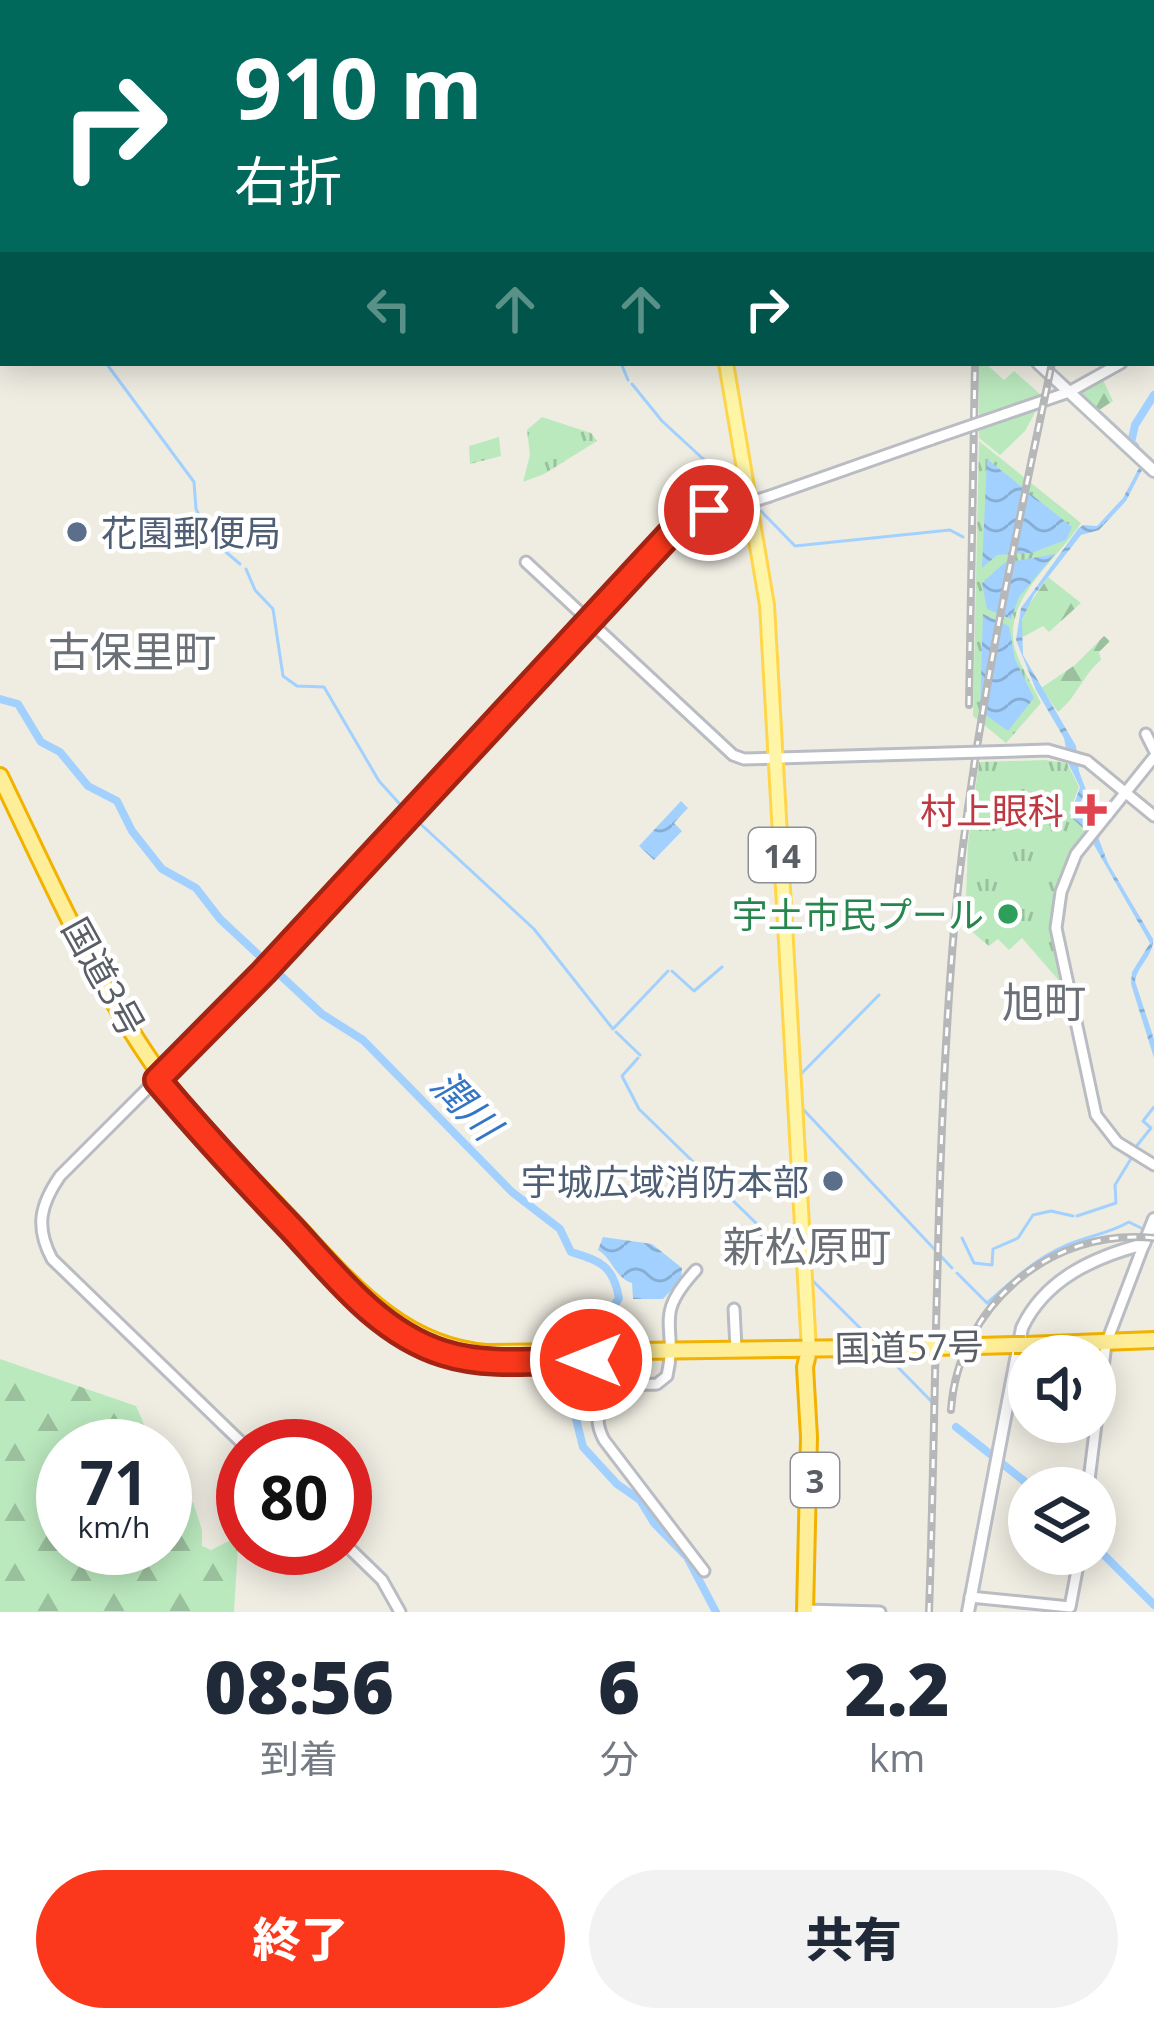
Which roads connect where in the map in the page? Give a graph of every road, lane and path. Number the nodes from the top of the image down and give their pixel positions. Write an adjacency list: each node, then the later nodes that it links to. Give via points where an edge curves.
1 (727, 366): 7 (main road, 14)
2 (1041, 366): 4 (main road)
3 (1116, 366): 4 (street)
4 (1070, 392): 5 (main road); 6 (street, bridge)
5 (1154, 471)
6 (835, 473): 7 (street, bridge, via 770,496); 7 (street); 8 (street, via 762,504)
7 (745, 495): 8 (main road, 14); 10 (street, via 669,535)
8 (755, 518): 15 (main road, 14)
9 (526, 562): 10 (street)
10 (589, 620): 15 (street, via 733,755); 20 (street)
11 (1146, 734): 14 (street)
12 (1060, 752): 13 (street); 15 (street, bridge); 18 (street, bridge, via 1087,761)
13 (983, 754)
14 (1154, 754): 18 (street)
15 (776, 758): 32 (main road, 14)
16 (0, 776): 20 (highway, 国道3号, via 99,977)
17 (0, 791): 20 (highway, 国道3号, via 100,991)
18 (1126, 792): 19 (street); 21 (street, via 1076,854 1061,892 1058,947 1096,1114 1117,1142)
19 (1154, 816)
20 (159, 1078): 33 (highway, 国道3号, via 246,1182 392,1329 471,1359); 35 (street, via 60,1176 43,1204 41,1235 59,1266)
21 (1154, 1165)
22 (1154, 1219): 23 (main road)
23 (1144, 1244): 26 (main road, via 1081,1267 1043,1294); 27 (street)
24 (696, 1270): 33 (street, via 671,1301)
25 (734, 1309): 31 (street)
26 (1021, 1335)
27 (1109, 1335)
28 (1154, 1340): 29 (highway, 国道57号)
29 (1116, 1342)
30 (1008, 1345): 32 (highway, 国道57号, bridge)
31 (736, 1348): 32 (highway, 国道3号); 33 (highway, 国道3号)
32 (808, 1350): 33 (highway, 国道3号); 40 (highway, 3)
33 (669, 1353): 37 (street, via 661,1382 608,1394 598,1429)
34 (1008, 1407): 39 (main road)
35 (217, 1419)
36 (372, 1570): 41 (street)
37 (704, 1571)
38 (1076, 1575): 39 (street, via 1070,1607)
39 (970, 1597): 43 (main road)
40 (808, 1611): 42 (street)
41 (400, 1612)
42 (880, 1612)
43 (968, 1612)

